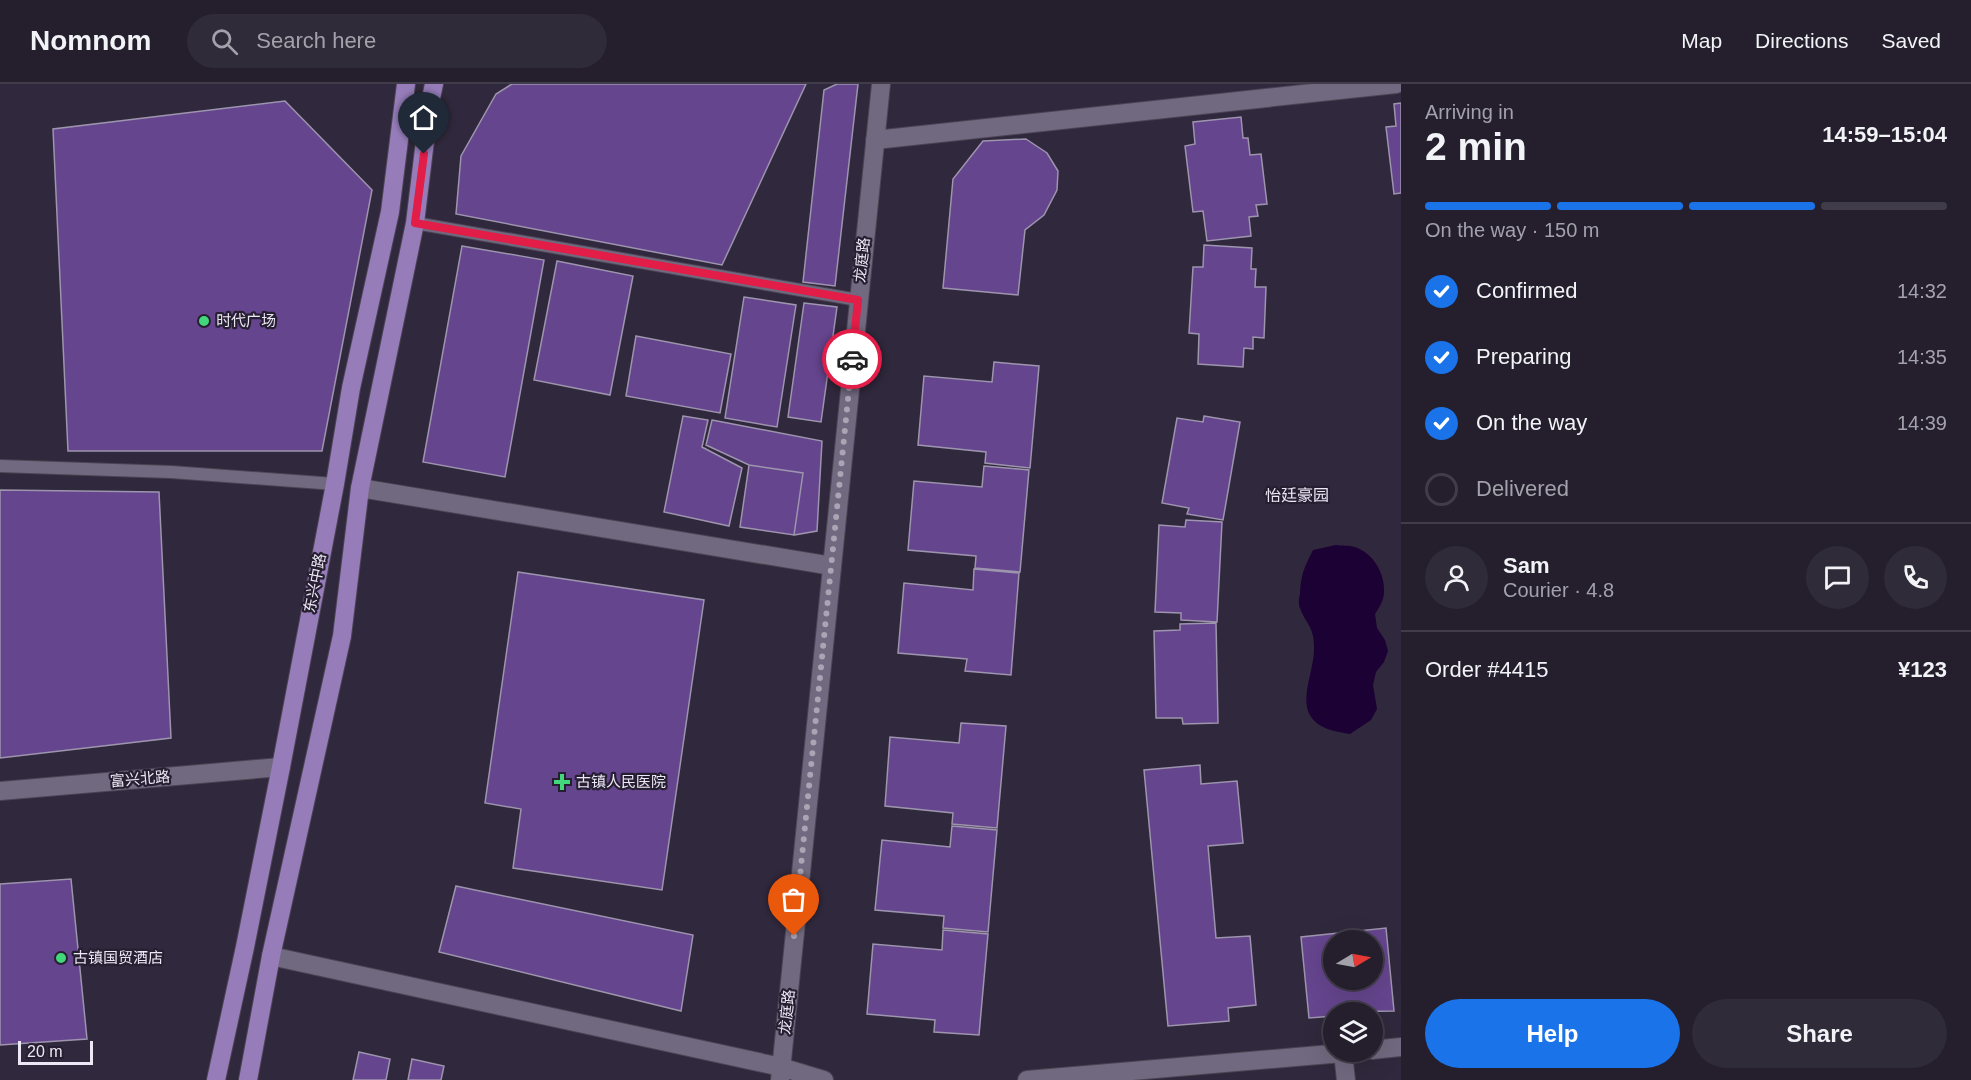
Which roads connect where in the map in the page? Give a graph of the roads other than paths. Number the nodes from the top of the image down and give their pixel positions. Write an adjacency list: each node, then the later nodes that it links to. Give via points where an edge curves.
1 (406, 84): 9 (main road, 东兴中路, via 390,212 351,388)
2 (434, 84): 6 (main road, 东兴中路)
3 (881, 84): 5 (street, 龙庭路)
4 (1396, 84): 5 (street)
5 (875, 140): 7 (street, 龙庭路)
6 (415, 223): 7 (lane); 10 (main road, 东兴中路)
7 (858, 300): 11 (street, 龙庭路)
8 (0, 466): 9 (lane, via 171,472)
9 (335, 484): 12 (main road, 东兴中路)
10 (360, 488): 11 (street); 14 (main road, 东兴中路, via 342,636)
11 (832, 566): 19 (street, 龙庭路)
12 (280, 767): 13 (street, 富兴北路); 20 (main road, 东兴中路)
13 (0, 791)
14 (271, 956): 19 (street); 21 (main road, 东兴中路)
15 (1401, 1047): 16 (street)
16 (1383, 1049)
17 (1323, 1054): 23 (street)
18 (1348, 1062): 24 (street)
19 (781, 1074): 22 (street)
20 (216, 1080)
21 (248, 1080)
22 (824, 1080)
23 (1027, 1080)
24 (1346, 1080)

